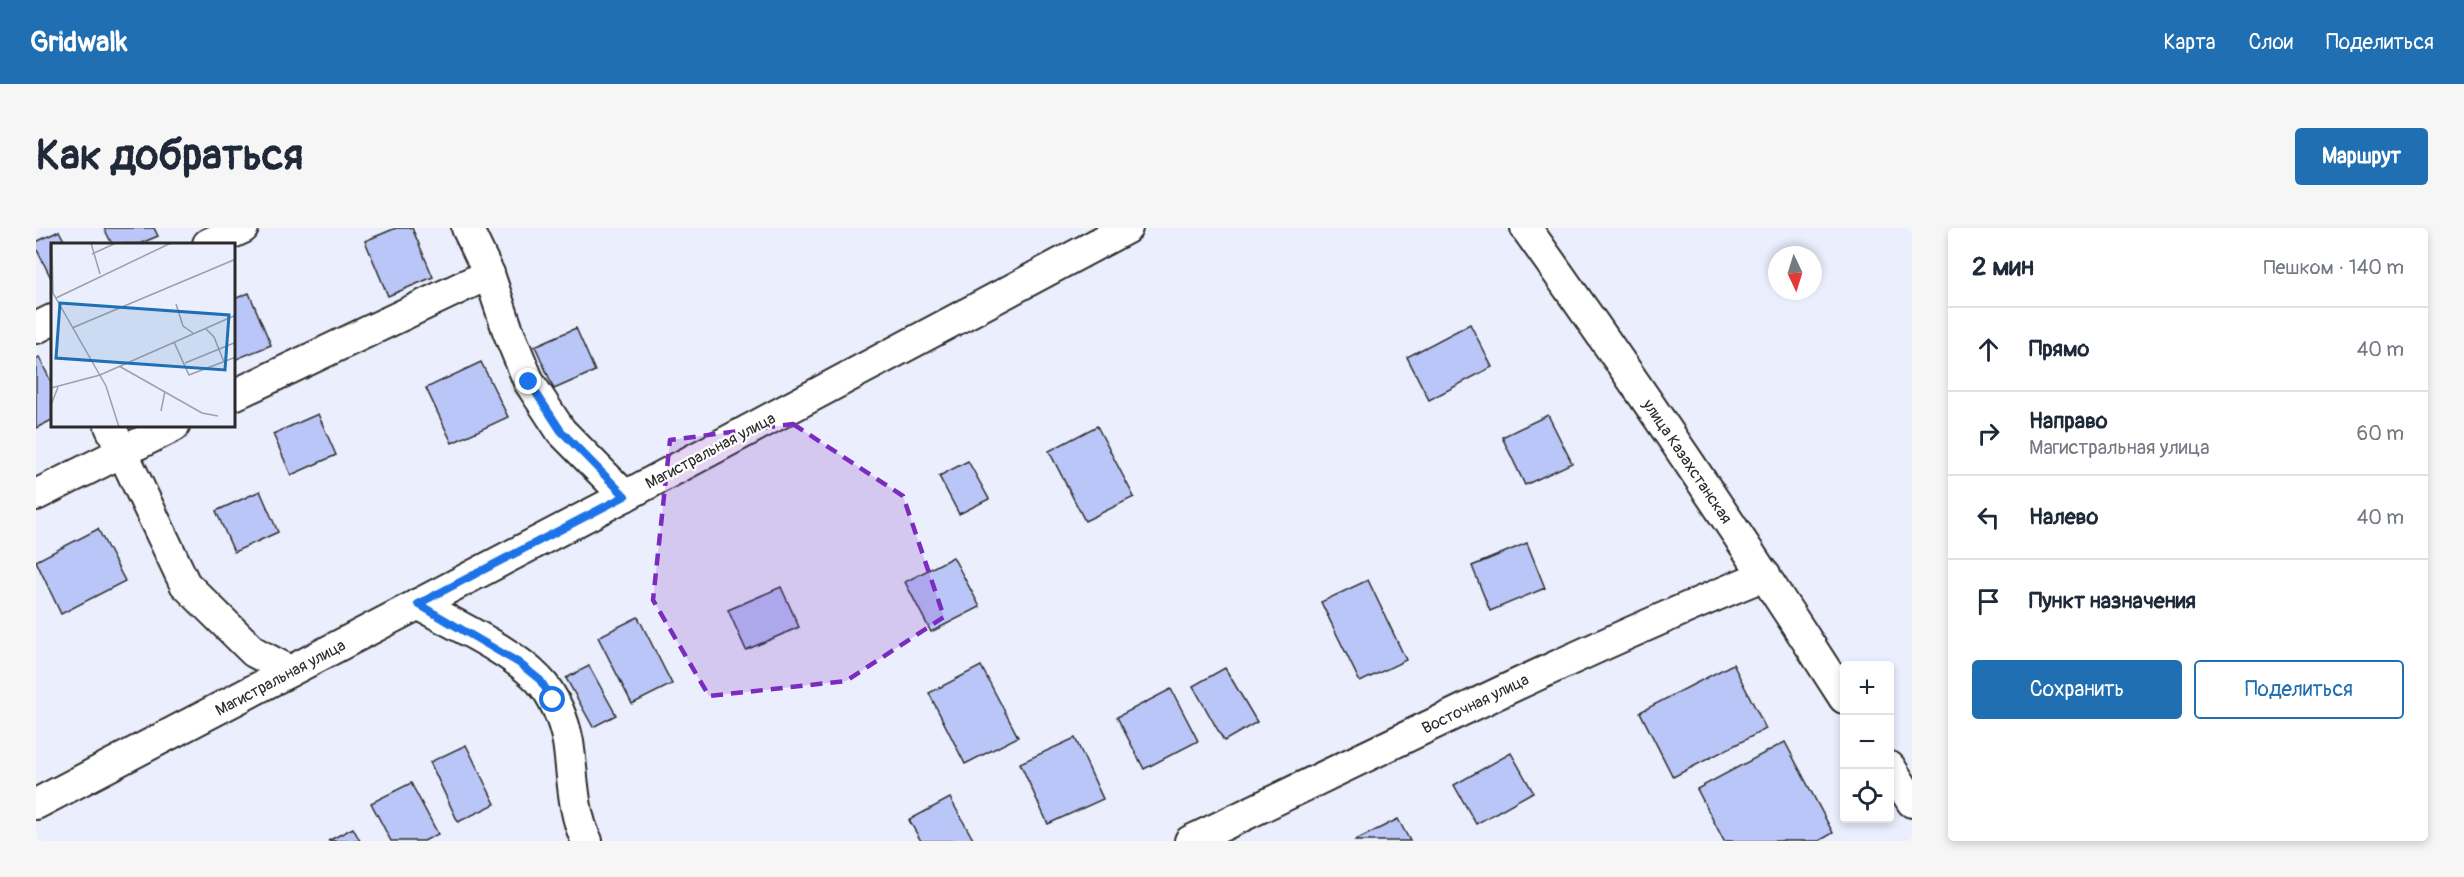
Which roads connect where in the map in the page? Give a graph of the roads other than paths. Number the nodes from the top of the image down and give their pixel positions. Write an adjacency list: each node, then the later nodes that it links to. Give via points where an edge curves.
1 (243, 228): 5 (street)
2 (467, 228): 6 (street)
3 (1128, 228): 13 (street, Магистральная улица)
4 (1526, 228): 14 (street, улица Казахстанская)
5 (210, 243)
6 (489, 274): 9 (street); 13 (street, via 529,382 561,431)
7 (51, 320): 8 (street)
8 (36, 328)
9 (236, 394)
10 (165, 428): 11 (street)
11 (116, 439): 12 (street); 16 (street, via 185,584 254,652)
12 (36, 495)
13 (625, 496): 15 (street, Магистральная улица)
14 (1765, 575): 17 (street, улица Казахстанская); 22 (street, Восточная улица, via 1657,619 1500,691)
15 (418, 604): 16 (street, Магистральная улица); 21 (street, via 502,652 540,680 553,700 567,738 577,809)
16 (290, 671): 20 (street, Магистральная улица)
17 (1840, 690)
18 (1891, 769): 19 (street)
19 (1912, 802)
20 (36, 804)
21 (587, 841)
22 (1190, 841)

